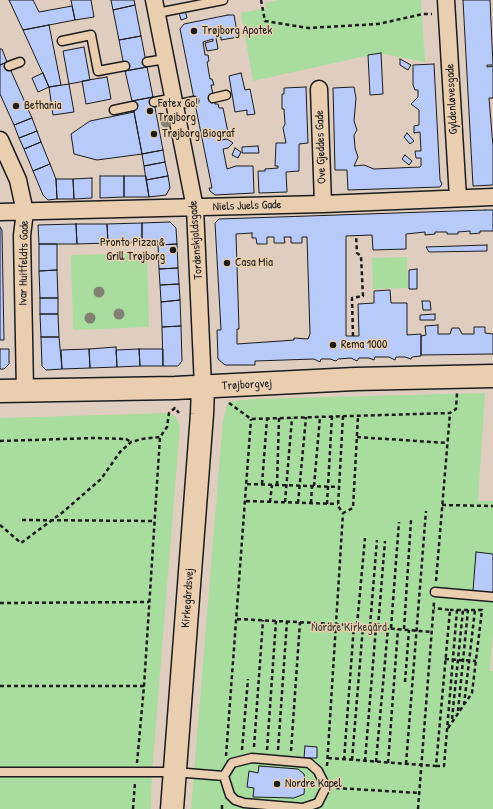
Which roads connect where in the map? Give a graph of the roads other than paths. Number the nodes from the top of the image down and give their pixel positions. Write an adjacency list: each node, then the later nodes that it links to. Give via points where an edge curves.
1 (223, 0): 2 (lane)
2 (156, 7): 5 (street, Tordenskjoldsgade)
3 (446, 7): 20 (street, Gyldenløvesgade)
4 (62, 40): 9 (lane, via 91,35 98,71)
5 (166, 59): 7 (lane); 15 (street, Tordenskjoldsgade)
6 (20, 62): 8 (lane)
7 (147, 62)
8 (9, 66)
9 (124, 66)
10 (319, 89): 21 (street, Ove Gjeddes Gade)
11 (226, 95): 12 (lane)
12 (213, 98)
13 (194, 101): 15 (lane)
14 (154, 102): 15 (lane)
15 (174, 102): 22 (street, Tordenskjoldsgade)
16 (133, 106): 17 (lane)
17 (114, 110)
18 (0, 140): 24 (street, Ivar Huitfeldts Gade, via 18,180)
19 (493, 197): 20 (street, Niels Juels Gade)
20 (458, 198): 21 (street, Niels Juels Gade)
21 (323, 204): 22 (street, Niels Juels Gade)
22 (195, 208): 24 (street, Niels Juels Gade); 26 (street, Tordenskjoldsgade)
23 (0, 212): 24 (street, Niels Juels Gade)
24 (25, 212): 27 (street, Ivar Huitfeldts Gade, via 22,236)
25 (493, 376): 26 (street, Trøjborgvej)
26 (203, 387): 27 (street, Trøjborgvej); 32 (street, Kirkegårdsvej)
27 (25, 390): 28 (street, Trøjborgvej)
28 (0, 391)
29 (435, 592): 30 (lane)
30 (493, 597)
31 (0, 772): 32 (lane)
32 (174, 772): 33 (lane); 34 (street, Kirkegårdsvej)
33 (224, 776): 33 (lane, via 232,763 241,760 253,758 290,761 308,763 318,772 326,787 318,802 302,808 244,803 230,795)
34 (172, 809)

